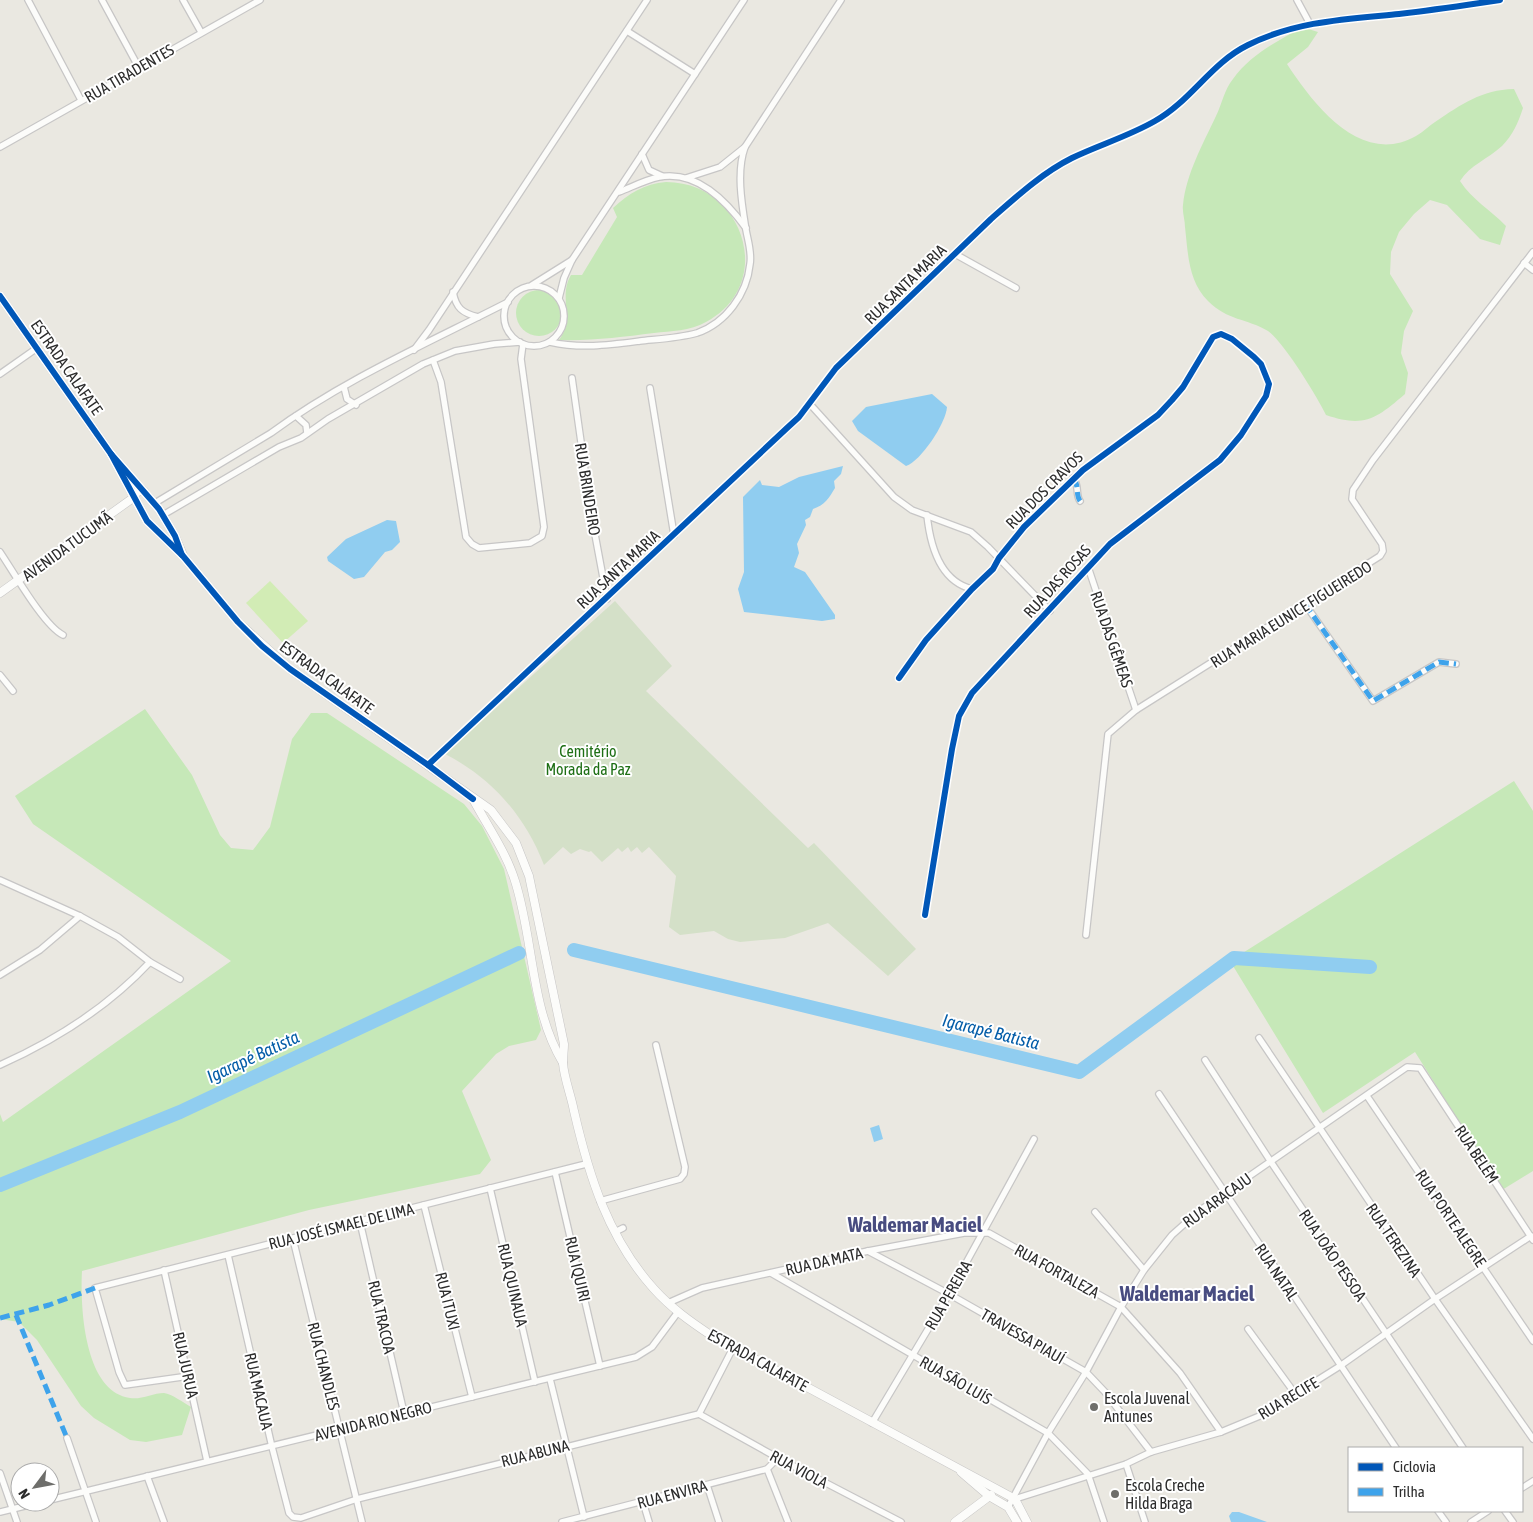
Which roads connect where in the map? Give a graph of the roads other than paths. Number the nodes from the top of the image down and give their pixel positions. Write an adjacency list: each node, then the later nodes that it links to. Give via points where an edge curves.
1 (28, 0): 15 (street)
2 (102, 0): 13 (street)
3 (183, 0): 12 (street)
4 (260, 0): 12 (street, RUA TIRADENTES)
5 (647, 0): 11 (street)
6 (744, 0): 14 (street)
7 (840, 0): 17 (street)
8 (1297, 0): 10 (street)
9 (1500, 0): 10 (street, RUA SANTA MARIA)
10 (1310, 24): 24 (street, RUA SANTA MARIA, via 1273,34 1234,52 1174,110 1054,168 1016,196)
11 (627, 31): 14 (street); 30 (street)
12 (201, 32): 13 (street, RUA TIRADENTES)
13 (139, 68): 15 (street, RUA TIRADENTES)
14 (695, 74): 18 (street)
15 (82, 100): 16 (street, RUA TIRADENTES)
16 (0, 147)
17 (745, 147): 20 (street, via 720,167); 22 (street, via 740,170)
18 (642, 154): 19 (street, via 649,170); 21 (street)
19 (662, 176): 20 (street); 21 (street)
20 (686, 178): 22 (street, via 725,202)
21 (618, 192): 25 (street)
22 (746, 228): 36 (street, via 750,263 744,287 730,310 706,329 689,335 603,346)
23 (1533, 252): 26 (street, RUA MARIA EUNICE FIGUEIREDO)
24 (955, 254): 29 (street); 45 (street, RUA SANTA MARIA, via 836,368)
25 (572, 260): 28 (street); 32 (street)
26 (1524, 263): 27 (street); 68 (street, RUA MARIA EUNICE FIGUEIREDO, via 1353,490 1352,501 1380,539 1383,551 1375,560)
27 (1533, 270)
28 (530, 286): 32 (street, via 546,288); 33 (street, via 515,293)
29 (1016, 288)
30 (454, 292): 34 (street, via 458,308); 39 (street)
31 (0, 296): 38 (street, ESTRADA CALAFATE)
32 (559, 298): 36 (street, via 564,320 558,335)
33 (508, 302): 34 (street); 37 (street, via 504,315 507,328)
34 (478, 317): 39 (street)
35 (1218, 334): 50 (street, RUA DOS CRAVOS, via 1184,387 1158,415); 63 (street, RUA DAS ROSAS, via 1232,339 1261,364 1269,387 1261,406 1220,460 1122,534)
36 (550, 342): 37 (street, via 537,346)
37 (521, 343): 40 (street, via 455,351); 40 (street, via 544,527 542,536 530,543 484,548 475,546 466,537 441,382)
38 (37, 348): 41 (street); 49 (street, ESTRADA CALAFATE)
39 (414, 350): 43 (street)
40 (433, 360): 46 (street)
41 (0, 374)
42 (572, 378): 67 (street, RUA BRINDEIRO)
43 (344, 387): 46 (street, via 347,399); 47 (street)
44 (650, 388): 59 (street)
45 (810, 403): 56 (street, via 887,490 912,510); 59 (street, RUA SANTA MARIA)
46 (356, 405): 48 (street)
47 (296, 416): 48 (street, via 306,425); 54 (street)
48 (307, 433): 55 (street)
49 (111, 454): 51 (street, ESTRADA CALAFATE); 52 (street, ESTRADA CALAFATE)
50 (1073, 478): 53 (street, via 1078,484); 62 (street, RUA DOS CRAVOS, via 1024,527)
51 (144, 491): 52 (street, AVENIDA TUCUMÃ, via 138,491); 54 (street, ESTRADA CALAFATE)
52 (133, 498): 58 (street, ESTRADA CALAFATE); 64 (street, AVENIDA TUCUMÃ)
53 (1080, 501)
54 (155, 503): 55 (street, ESTRADA CALAFATE)
55 (163, 515): 57 (street, ESTRADA CALAFATE)
56 (927, 515): 62 (street, via 971,532); 65 (street, via 935,552 945,572 960,586)
57 (168, 523): 58 (street, via 161,530); 61 (street, ESTRADA CALAFATE)
58 (154, 529): 61 (street, ESTRADA CALAFATE)
59 (674, 535): 67 (street, RUA SANTA MARIA)
60 (0, 552): 64 (street)
61 (183, 556): 76 (street, ESTRADA CALAFATE, via 262,646)
62 (999, 558): 65 (street, RUA DOS CRAVOS, via 994,569); 69 (street)
63 (1088, 567): 69 (street, RUA DAS ROSAS); 75 (street, RUA DAS GÊMEAS)
64 (20, 580): 66 (street, AVENIDA TUCUMÃ); 70 (street, via 44,616)
65 (972, 589): 73 (street, RUA DOS CRAVOS, via 926,640)
66 (0, 593)
67 (607, 599): 76 (street, RUA SANTA MARIA)
68 (1305, 604): 71 (street, via 1373,701 1439,662); 75 (street, RUA MARIA EUNICE FIGUEIREDO)
69 (1050, 611): 79 (street, RUA DAS ROSAS, via 972,693 962,708 952,749)
70 (62, 635)
71 (1456, 664)
72 (0, 675): 74 (street)
73 (899, 678)
74 (13, 691)
75 (1136, 710): 81 (street, RUA MARIA EUNICE FIGUEIREDO, via 1111,730 1106,739)
76 (428, 765): 77 (street, ESTRADA CALAFATE)
77 (473, 799): 88 (street, ESTRADA CALAFATE, via 496,837 516,882 541,1006); 88 (street, ESTRADA CALAFATE, via 491,810 516,843 528,876 564,1044)
78 (0, 880): 80 (street)
79 (925, 915)
80 (80, 916): 82 (street, via 118,936); 83 (street, via 40,950)
81 (1086, 935)
82 (150, 962): 84 (street); 89 (street, via 97,1010 47,1042)
83 (1, 974)
84 (180, 979)
85 (1259, 1038): 93 (street, RUA TEREZINA)
86 (656, 1044): 100 (street, via 684,1174 680,1178)
87 (1205, 1060): 95 (street, RUA JOÃO PESSOA)
88 (563, 1063): 96 (street, ESTRADA CALAFATE)
89 (0, 1066)
90 (1420, 1068): 92 (street, RUA ARACAJU, via 1407,1067); 107 (street, RUA BELÉM)
91 (1159, 1094): 99 (street, RUA NATAL)
92 (1367, 1096): 93 (street, RUA ARACAJU); 111 (street, RUA PORTE ALEGRE)
93 (1320, 1128): 95 (street, RUA ARACAJU); 116 (street, RUA TEREZINA)
94 (1034, 1139): 106 (street, RUA PEREIRA)
95 (1271, 1162): 99 (street, RUA ARACAJU); 121 (street, RUA JOÃO PESSOA)
96 (586, 1164): 97 (street, RUA JOSÉ ISMAEL DE LIMA); 100 (street, ESTRADA CALAFATE)
97 (555, 1172): 98 (street, RUA JOSÉ ISMAEL DE LIMA); 125 (street, RUA IQUIRI)
98 (490, 1188): 101 (street, RUA JOSÉ ISMAEL DE LIMA); 130 (street, RUA QUINAUA)
99 (1224, 1194): 113 (street, RUA ARACAJU, via 1182,1225); 126 (street, RUA NATAL)
100 (600, 1201): 105 (street, ESTRADA CALAFATE)
101 (424, 1205): 103 (street, RUA JOSÉ ISMAEL DE LIMA); 132 (street, RUA ITUXI)
102 (1095, 1212): 113 (street)
103 (360, 1222): 108 (street, RUA JOSÉ ISMAEL DE LIMA); 133 (street, RUA TRACOA)
104 (623, 1228): 105 (street)
105 (614, 1232): 117 (street, ESTRADA CALAFATE, via 638,1269)
106 (983, 1233): 109 (street, RUA DA MATA, via 964,1233); 115 (street, RUA PEREIRA); 118 (street, RUA FORTALEZA)
107 (1532, 1238): 111 (street, RUA RECIFE)
108 (293, 1239): 110 (street, RUA JOSÉ ISMAEL DE LIMA); 136 (street, RUA CHANDLES)
109 (868, 1251): 114 (street, RUA DA MATA); 115 (street, TRAVESSA PIAUÍ)
110 (228, 1255): 112 (street, RUA JOSÉ ISMAEL DE LIMA); 142 (street, RUA MACAUA)
111 (1484, 1267): 116 (street, RUA RECIFE); 122 (street, RUA PORTE ALEGRE)
112 (164, 1270): 128 (street, RUA JURUA); 128 (street, RUA JOSÉ ISMAEL DE LIMA, via 95,1288 125,1385)
113 (1144, 1270): 118 (street, RUA ARACAJU)
114 (771, 1273): 117 (street, RUA DA MATA, via 702,1288); 124 (street, RUA SÃO LUÍS)
115 (949, 1294): 124 (street, RUA PEREIRA); 127 (street, TRAVESSA PIAUÍ)
116 (1435, 1299): 121 (street, RUA RECIFE); 140 (street, RUA TEREZINA)
117 (668, 1304): 119 (street, ESTRADA CALAFATE)
118 (1121, 1306): 127 (street, RUA ARACAJU); 137 (street, RUA FORTALEZA, via 1180,1373)
119 (678, 1312): 123 (street, ESTRADA CALAFATE); 125 (street, AVENIDA RIO NEGRO, via 644,1353)
120 (1248, 1329): 131 (street)
121 (1386, 1334): 126 (street, RUA RECIFE); 144 (street, RUA JOÃO PESSOA)
122 (1533, 1342)
123 (733, 1348): 134 (street); 135 (street, ESTRADA CALAFATE)
124 (912, 1355): 135 (street, RUA PEREIRA); 138 (street, RUA SÃO LUÍS)
125 (600, 1366): 129 (street, AVENIDA RIO NEGRO)
126 (1340, 1366): 131 (street, RUA RECIFE); 143 (street, RUA NATAL)
127 (1086, 1372): 138 (street, RUA ARACAJU); 145 (street, TRAVESSA PIAUÍ)
128 (189, 1376): 147 (street, RUA JURUA)
129 (550, 1379): 130 (street, AVENIDA RIO NEGRO); 141 (street)
130 (535, 1382): 132 (street, AVENIDA RIO NEGRO)
131 (1296, 1395): 137 (street, RUA RECIFE, via 1262,1415)
132 (472, 1397): 133 (street, AVENIDA RIO NEGRO)
133 (404, 1413): 136 (street, AVENIDA RIO NEGRO)
134 (698, 1414): 141 (street, RUA ABUNA); 146 (street, RUA VIOLA)
135 (872, 1423): 150 (street, ESTRADA CALAFATE)
136 (339, 1430): 142 (street, AVENIDA RIO NEGRO); 159 (street, RUA CHANDLES)
137 (1221, 1432): 145 (street, RUA RECIFE)
138 (1048, 1433): 152 (street, RUA SÃO LUÍS); 160 (street, RUA ARACAJU, via 1016,1490)
139 (67, 1438): 156 (street)
140 (1533, 1439)
141 (565, 1446): 159 (street, RUA ABUNA); 165 (street)
142 (272, 1447): 147 (street, AVENIDA RIO NEGRO); 166 (street, RUA MACAUA, via 289,1513)
143 (1395, 1447)
144 (1462, 1447)
145 (1151, 1452): 148 (street, RUA RECIFE)
146 (778, 1458): 149 (street); 175 (street, RUA VIOLA)
147 (207, 1461): 153 (street, AVENIDA RIO NEGRO)
148 (1126, 1464): 152 (street, RUA RECIFE); 180 (street)
149 (767, 1469): 154 (street, RUA ENVIRA); 174 (street)
150 (960, 1471): 155 (street, ESTRADA CALAFATE); 157 (street, ESTRADA CALAFATE)
151 (0, 1473): 162 (street)
152 (1088, 1474): 160 (street, RUA RECIFE); 179 (street, RUA SÃO LUÍS)
153 (147, 1476): 156 (street, AVENIDA RIO NEGRO); 169 (street)
154 (706, 1485): 161 (street, RUA ENVIRA); 173 (street)
155 (996, 1490): 157 (street); 160 (street, ESTRADA CALAFATE)
156 (86, 1491): 158 (street, AVENIDA RIO NEGRO); 168 (street)
157 (989, 1496): 163 (street, ESTRADA CALAFATE); 176 (street)
158 (60, 1498)
159 (356, 1499): 166 (street, RUA ABUNA); 170 (street, RUA CHANDLES)
160 (1015, 1499): 163 (street); 178 (street)
161 (642, 1502): 165 (street, RUA ENVIRA); 172 (street)
162 (10, 1503)
163 (1008, 1507): 177 (street, ESTRADA CALAFATE)
164 (1486, 1512): 181 (street)
165 (584, 1517): 167 (street, RUA ENVIRA)
166 (301, 1518)
167 (577, 1520): 171 (street, RUA ENVIRA)
168 (96, 1522)
169 (164, 1522)
170 (362, 1522)
171 (562, 1522)
172 (649, 1522)
173 (719, 1522)
174 (788, 1522)
175 (901, 1522)
176 (955, 1522)
177 (1017, 1522)
178 (1027, 1522)
179 (1104, 1522)
180 (1145, 1522)
181 (1471, 1522)

